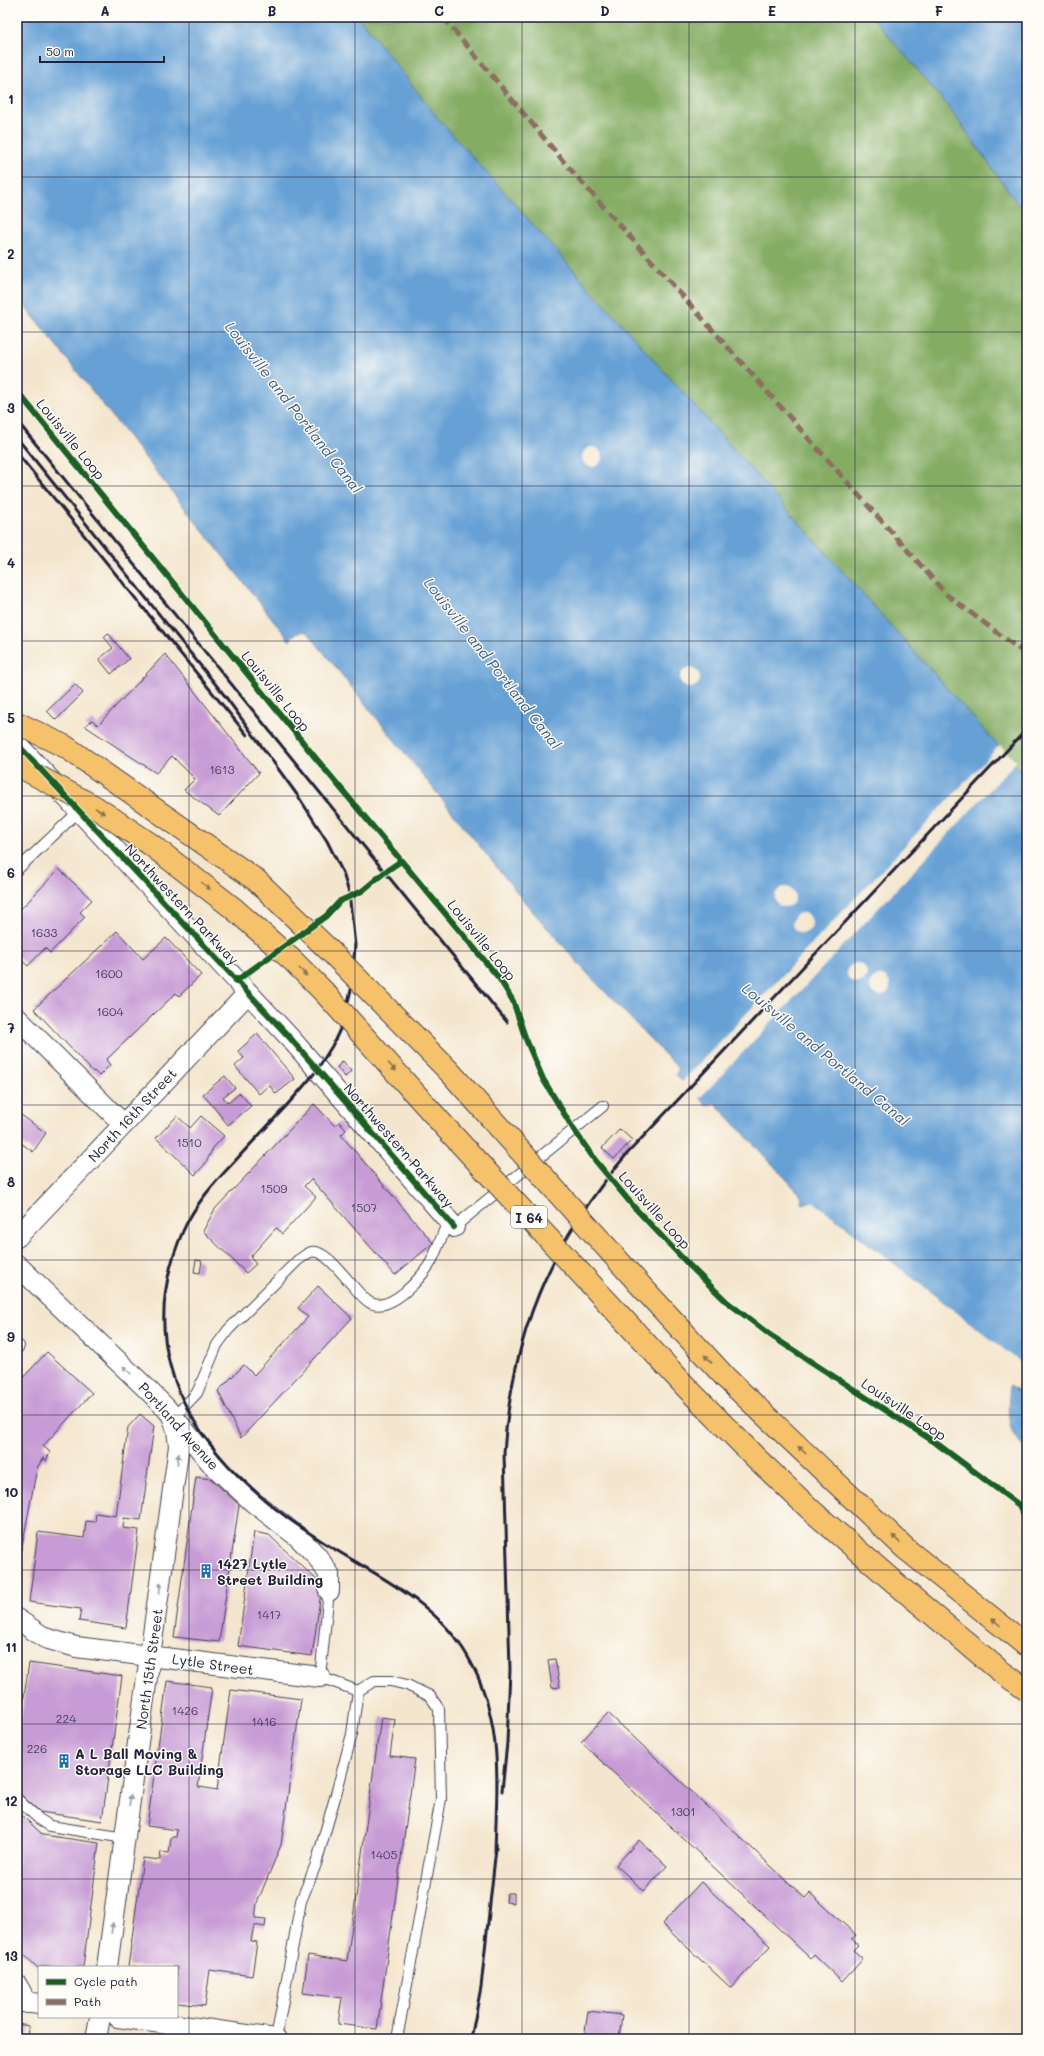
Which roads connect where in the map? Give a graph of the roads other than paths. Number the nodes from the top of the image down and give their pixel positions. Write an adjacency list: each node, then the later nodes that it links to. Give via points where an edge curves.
1 (17, 723): 16 (highway, I 64, one-way to 1, bridge, via 906,1549 726,1378 640,1286 449,1071 256,880 66,747)
2 (17, 744): 4 (street, Northwestern Parkway)
3 (17, 764): 19 (highway, I 64, one-way to 19, bridge, via 95,807 150,844 233,908 292,960 687,1388 756,1458 894,1582 999,1670)
4 (78, 810): 5 (lane); 6 (street, Northwestern Parkway)
5 (17, 870)
6 (248, 993): 9 (street, North 16th Street); 10 (street, Northwestern Parkway, via 292,1039)
7 (17, 1018): 9 (street)
8 (603, 1106): 10 (lane)
9 (123, 1124): 11 (street, North 16th Street)
10 (451, 1224): 13 (lane, via 431,1261 411,1286 392,1301 383,1304 375,1305 368,1302 336,1266 317,1252 310,1252 298,1260 228,1330 217,1345 197,1393)
11 (17, 1237)
12 (17, 1265): 13 (street, Portland Avenue, one-way to 12, via 146,1388)
13 (173, 1418): 14 (street, Portland Avenue, via 212,1464 316,1555 329,1574); 17 (street, North 15th Street, one-way to 13, via 180,1446)
14 (329, 1591): 18 (lane)
15 (17, 1619): 17 (street, Lytle Street, via 33,1631 63,1644)
16 (1027, 1646)
17 (150, 1656): 18 (street, Lytle Street); 22 (street, North 15th Street, one-way to 17)
18 (320, 1678): 20 (lane)
19 (1027, 1690)
20 (358, 1691): 29 (lane, via 352,1734 340,1779 316,1864 301,1901); 30 (lane, via 374,1681 390,1681 430,1696 439,1709 441,1799)
21 (17, 1799): 22 (lane, via 50,1826)
22 (125, 1838): 23 (street, North 15th Street, one-way to 22)
23 (107, 1966)
24 (17, 1985): 25 (street)
25 (28, 2003)
26 (100, 2018): 28 (street)
27 (125, 2018): 29 (street)
28 (96, 2039)
29 (276, 2039)
30 (397, 2039)

